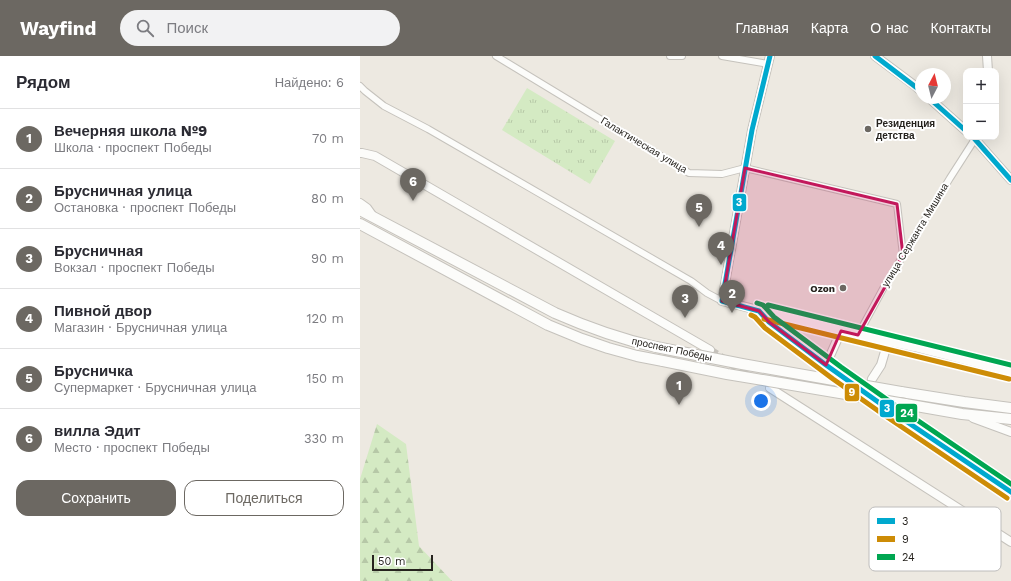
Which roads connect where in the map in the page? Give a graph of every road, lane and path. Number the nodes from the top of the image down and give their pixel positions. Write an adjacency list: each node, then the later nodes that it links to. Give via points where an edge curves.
1 (496, 56): 16 (street, Галактическая улица, via 689,173 722,174)
2 (670, 56): 3 (street)
3 (682, 56)
4 (722, 56): 7 (street)
5 (874, 56): 10 (street)
6 (987, 56): 8 (street)
7 (769, 60): 16 (street)
8 (988, 68)
9 (360, 86): 23 (street, via 384,106 428,129)
10 (915, 87)
11 (936, 104): 12 (street)
12 (963, 128)
13 (974, 140): 22 (street, улица Сержанта Мишина)
14 (977, 140): 17 (street)
15 (360, 153): 28 (street, проспект Победы, via 375,156)
16 (745, 168): 22 (street, Галактическая улица, via 897,204); 23 (street)
17 (1011, 180)
18 (360, 203): 20 (street)
19 (360, 210): 20 (main road, проспект Победы)
20 (374, 218): 34 (main road, проспект Победы, bridge, via 555,313 612,335 742,364)
21 (360, 224): 36 (main road, проспект Победы, bridge, via 548,324 608,348 727,374)
22 (903, 255): 26 (street, улица Сержанта Мишина)
23 (722, 301): 24 (street)
24 (759, 311): 25 (street); 29 (street, via 769,322)
25 (841, 331): 26 (street); 29 (street)
26 (858, 335): 27 (street)
27 (888, 342): 30 (street); 32 (street, via 881,365)
28 (710, 350)
29 (826, 365): 31 (street)
30 (1011, 372)
31 (837, 373)
32 (872, 379)
33 (770, 388): 40 (street)
34 (1011, 408)
35 (888, 409): 39 (street)
36 (962, 414): 37 (main road, проспект Победы); 38 (street)
37 (1011, 420)
38 (1011, 432)
39 (1011, 492)
40 (956, 507)
41 (1001, 536): 42 (street)
42 (1011, 542)

